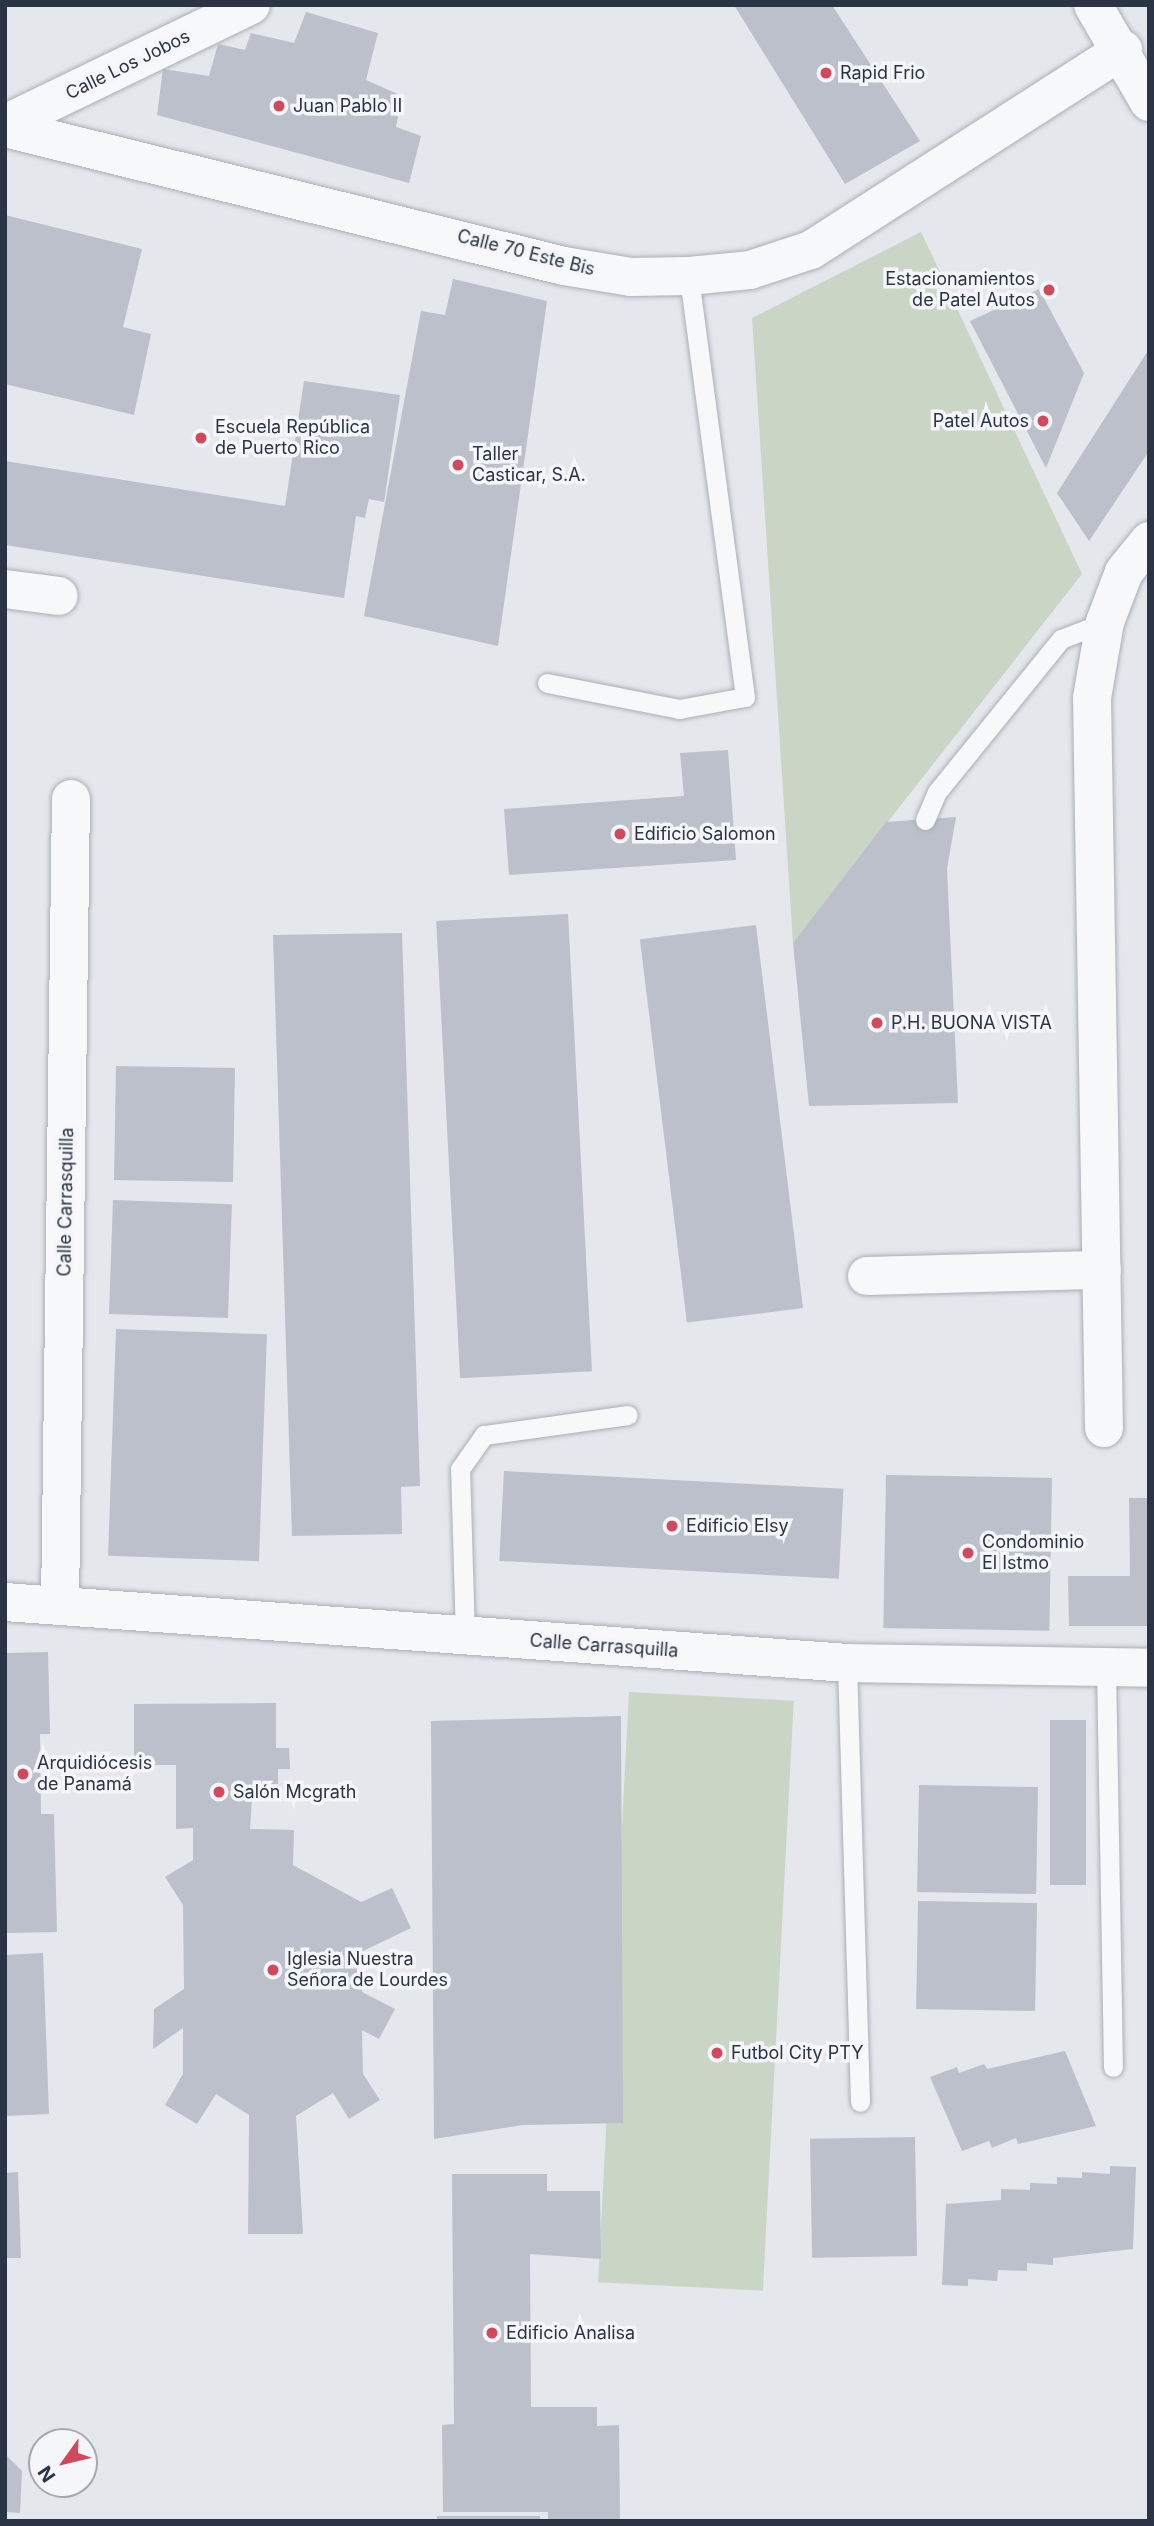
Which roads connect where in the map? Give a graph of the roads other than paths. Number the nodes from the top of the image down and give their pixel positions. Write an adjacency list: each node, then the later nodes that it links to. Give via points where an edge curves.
1 (250, 5): 5 (street, Calle Los Jobos)
2 (1093, 5): 3 (street)
3 (1122, 50): 4 (street); 6 (street, Calle 70 Este Bis, via 811,250 750,270)
4 (1149, 102)
5 (5, 126): 6 (street, Calle 70 Este Bis, via 564,266 631,276)
6 (689, 275): 11 (lane, via 745,697 680,709)
7 (1149, 541): 10 (street, via 1124,572)
8 (5, 589): 9 (street)
9 (59, 596)
10 (1105, 622): 13 (lane, via 1062,639 937,792); 14 (street, via 1092,698)
11 (547, 683)
12 (71, 799): 19 (street, Calle Carrasquilla)
13 (925, 820)
14 (1102, 1270): 15 (street); 17 (street)
15 (867, 1276)
16 (628, 1415): 20 (lane, via 484,1435 460,1469)
17 (1104, 1428)
18 (5, 1602): 19 (street, Calle Carrasquilla)
19 (61, 1606): 20 (street, Calle Carrasquilla)
20 (465, 1636): 21 (street, Calle Carrasquilla)
21 (846, 1663): 22 (street, Calle Carrasquilla); 25 (lane)
22 (1106, 1667): 23 (street, Calle Carrasquilla); 24 (lane)
23 (1149, 1668)
24 (1113, 2067)
25 (860, 2102)

